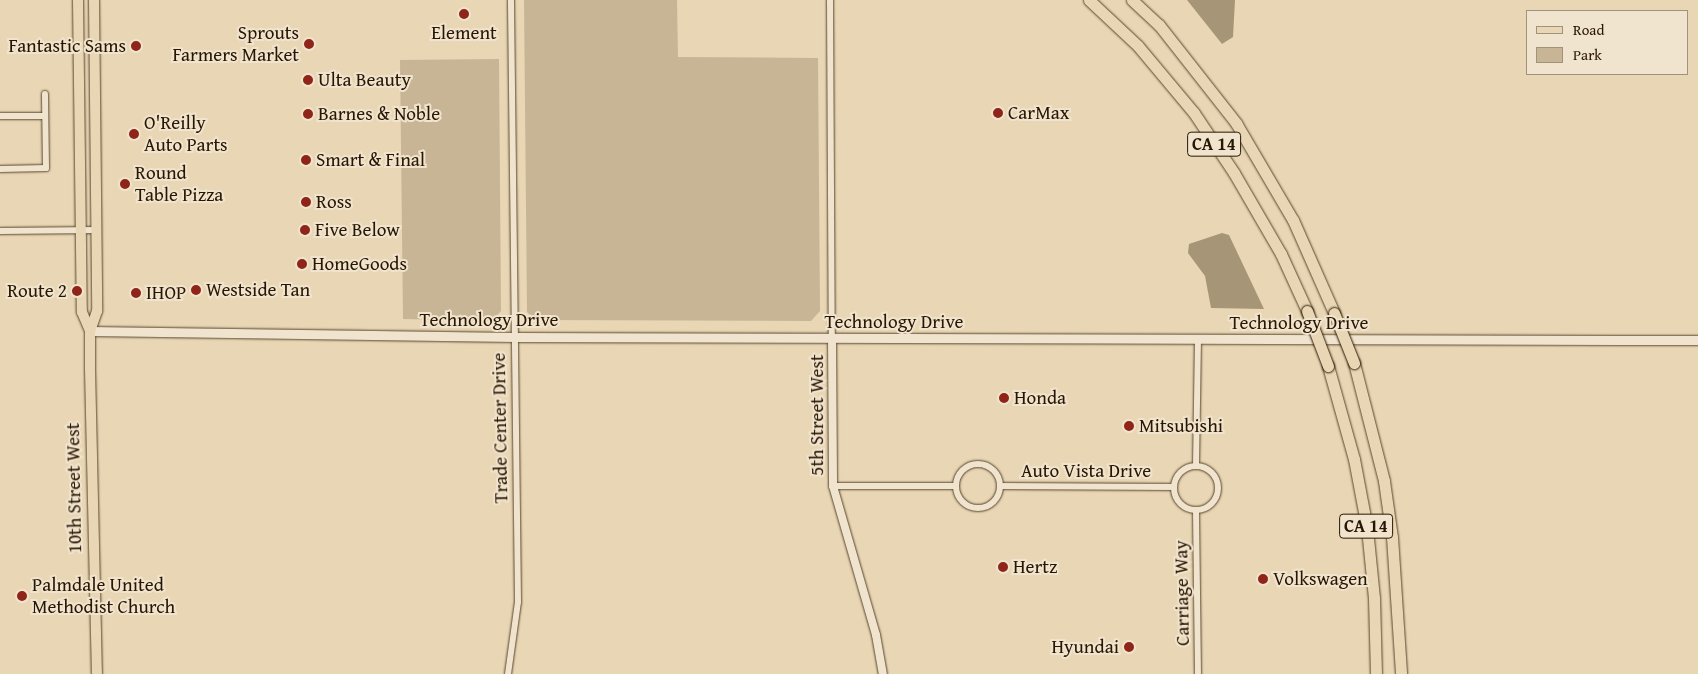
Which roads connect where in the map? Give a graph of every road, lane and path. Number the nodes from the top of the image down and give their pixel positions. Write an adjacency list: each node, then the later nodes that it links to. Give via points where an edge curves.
1 (78, 0): 11 (main road, 10th Street West)
2 (94, 0): 12 (main road, 10th Street West)
3 (511, 0): 15 (street, Trade Center Drive)
4 (830, 0): 16 (street, 5th Street West)
5 (1089, 0): 29 (highway, CA 14, bridge, via 1138,46 1194,113 1234,173 1276,246 1307,311 1328,366 1354,459 1367,528 1374,598)
6 (1132, 0): 30 (highway, CA 14, bridge, via 1159,26 1236,123 1293,220 1334,312 1354,363 1384,481)
7 (45, 94): 9 (street)
8 (0, 116): 9 (street)
9 (45, 116): 10 (street, via 46,168)
10 (0, 169)
11 (82, 230): 12 (street); 13 (street); 14 (main road, 10th Street West, via 82,312)
12 (97, 230): 14 (main road, 10th Street West, via 97,311)
13 (0, 231)
14 (90, 331): 15 (main road, Technology Drive); 25 (main road, 10th Street West)
15 (514, 336): 16 (main road, Technology Drive); 26 (street, Trade Center Drive, via 518,602)
16 (832, 338): 17 (main road, Technology Drive); 20 (street, 5th Street West)
17 (1198, 339): 18 (main road, Technology Drive); 19 (street)
18 (1698, 340)
19 (1196, 466): 23 (street, via 1183,469); 24 (street, via 1207,469 1214,476 1218,488 1211,503)
20 (833, 486): 21 (street); 27 (street, 5th Street West, via 876,635)
21 (956, 486): 22 (street, Auto Vista Drive, via 958,496 967,505 978,508 993,501); 22 (street, Auto Vista Drive, via 962,470 978,464 993,470)
22 (1000, 486): 23 (street, Auto Vista Drive)
23 (1173, 487): 24 (street, via 1179,502)
24 (1196, 511): 28 (street, Carriage Way)
25 (96, 674)
26 (508, 674)
27 (883, 674)
28 (1198, 674)
29 (1376, 674)
30 (1400, 674)

